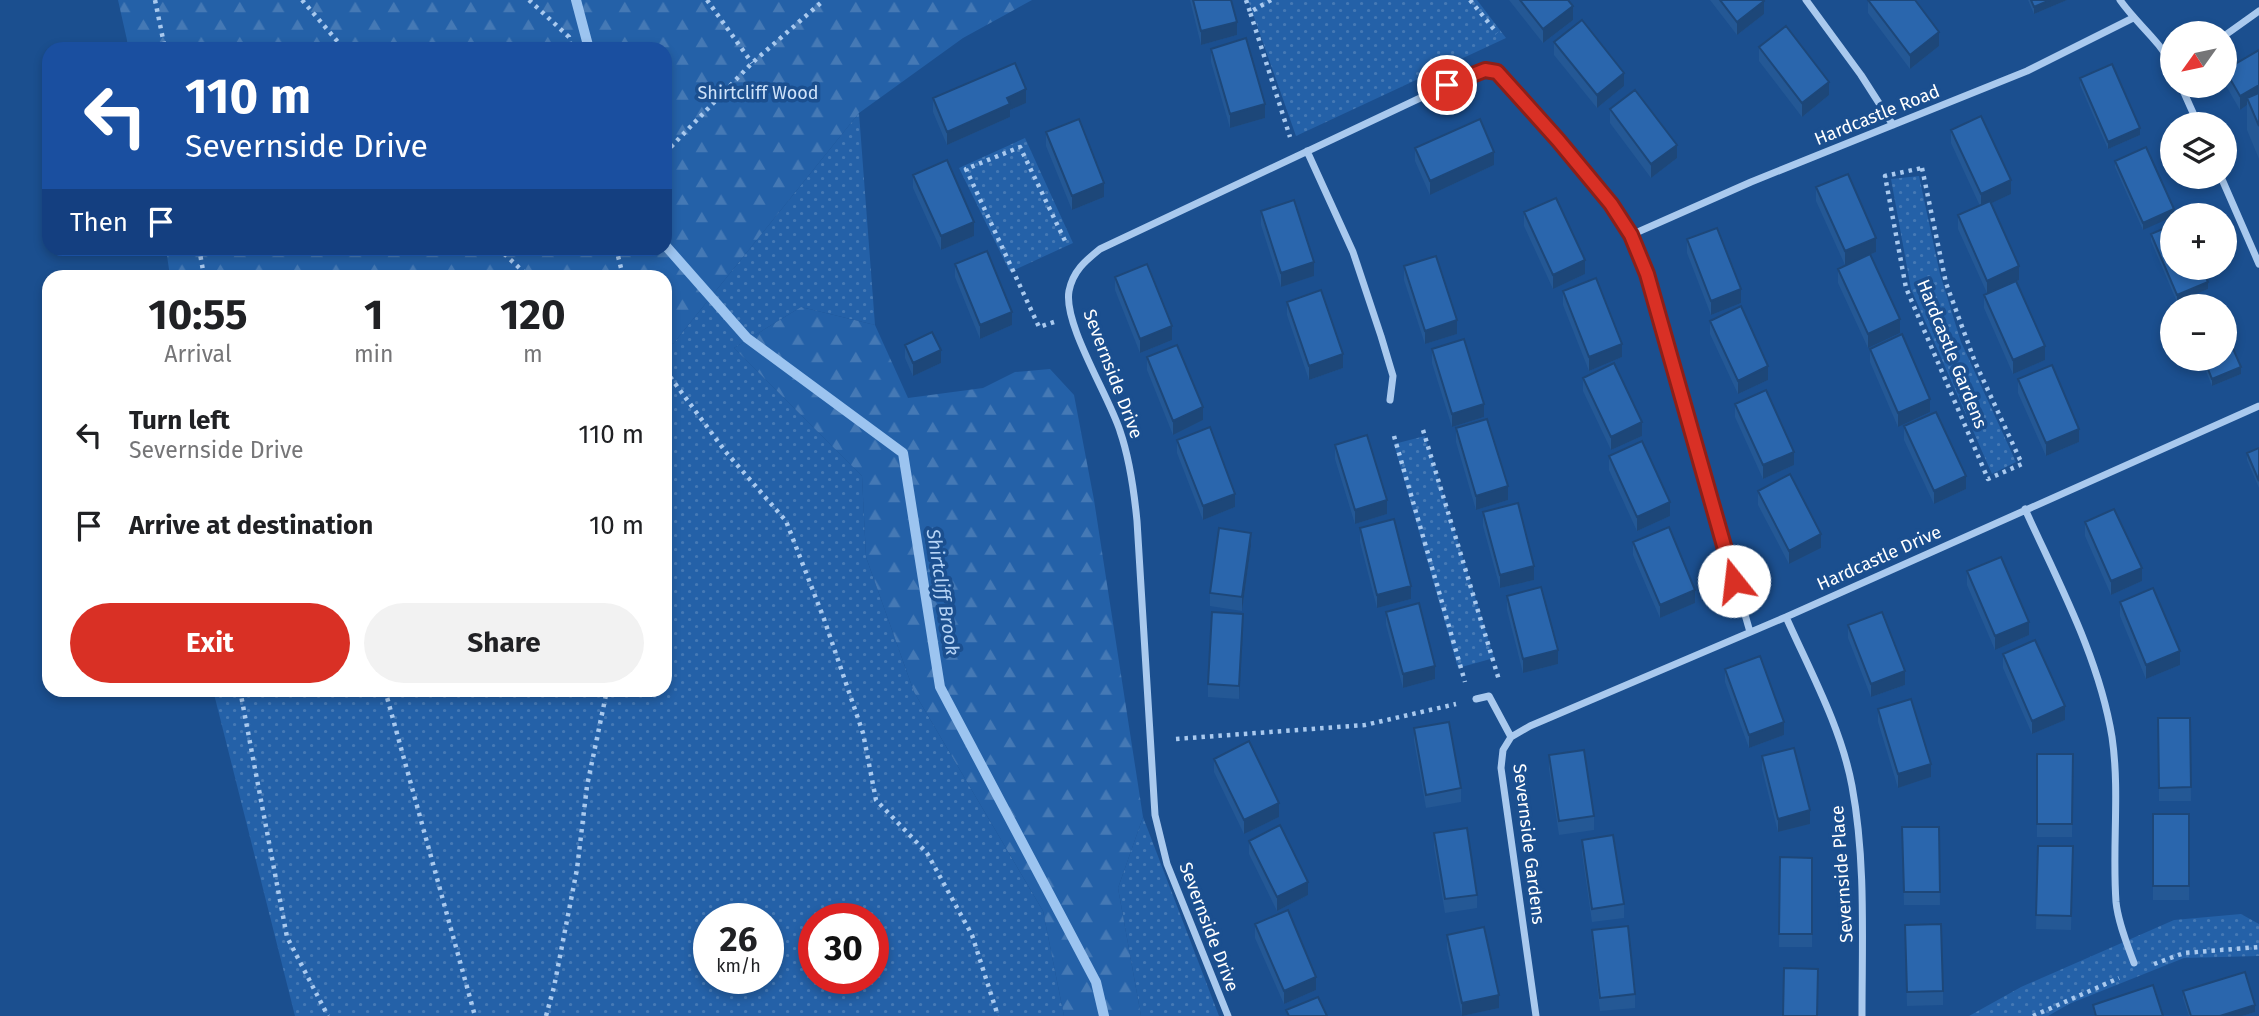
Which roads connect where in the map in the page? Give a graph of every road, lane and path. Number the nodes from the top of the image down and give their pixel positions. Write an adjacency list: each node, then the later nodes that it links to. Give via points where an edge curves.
1 (155, 0): 16 (path)
2 (302, 0): 17 (path)
3 (529, 0): 18 (path)
4 (706, 0): 20 (path)
5 (824, 0): 20 (path)
6 (1246, 0): 12 (path)
7 (1271, 0): 12 (path)
8 (1470, 0): 15 (path)
9 (1806, 0): 21 (street)
10 (2120, 0): 13 (street)
11 (2259, 11): 14 (street)
12 (1250, 12): 22 (path)
13 (2133, 18): 19 (street); 21 (street, Hardcastle Road, via 2026,71)
14 (2237, 27)
15 (1497, 33)
16 (164, 42)
17 (338, 42)
18 (570, 42)
19 (2160, 47)
20 (752, 62): 23 (path)
21 (1893, 125): 26 (street, Hardcastle Road)
22 (1291, 141)
23 (672, 146)
24 (1307, 151): 26 (street, Severnside Drive, via 1471,74 1497,72 1611,204); 33 (street, via 1353,252 1381,335 1393,376); 55 (street, Severnside Drive, via 1100,248 1079,265 1069,292 1072,320 1120,430 1132,475 1155,815 1167,864)
25 (2226, 189): 29 (street)
26 (1631, 235): 40 (street, via 1647,274)
27 (1066, 245): 31 (path, via 1020,147 966,169 1039,327)
28 (507, 256): 30 (path)
29 (2259, 264)
30 (522, 270)
31 (1055, 322)
32 (672, 379): 54 (path, via 725,451 786,521 863,733 876,800 927,853 972,935)
33 (1390, 400)
34 (2259, 406): 38 (street, Hardcastle Drive)
35 (1423, 430): 41 (path)
36 (1394, 436): 42 (path)
37 (2022, 464): 37 (path, Hardcastle Gardens, via 1988,479 1906,288 1885,176 1922,168 1946,283 1975,362)
38 (2025, 509): 39 (street, Hardcastle Drive); 50 (street, via 2102,693 2112,739 2116,793 2116,904)
39 (1786, 617): 40 (street, Hardcastle Drive); 57 (street, Severnside Place, via 1824,701 1851,784 1858,832)
40 (1750, 632): 48 (street, Hardcastle Drive)
41 (1500, 682)
42 (1468, 693)
43 (241, 697): 51 (path, via 287,937)
44 (387, 697): 52 (path)
45 (606, 697): 53 (path, via 587,786 575,882)
46 (1476, 699): 48 (street, via 1489,696)
47 (1457, 703): 49 (path, via 1365,725)
48 (1511, 737): 56 (street, Severnside Gardens, via 1503,750 1501,768)
49 (1176, 739)
50 (2134, 963)
51 (328, 1016)
52 (475, 1016)
53 (546, 1016)
54 (998, 1016)
55 (1228, 1016)
56 (1536, 1016)
57 (1862, 1016)

